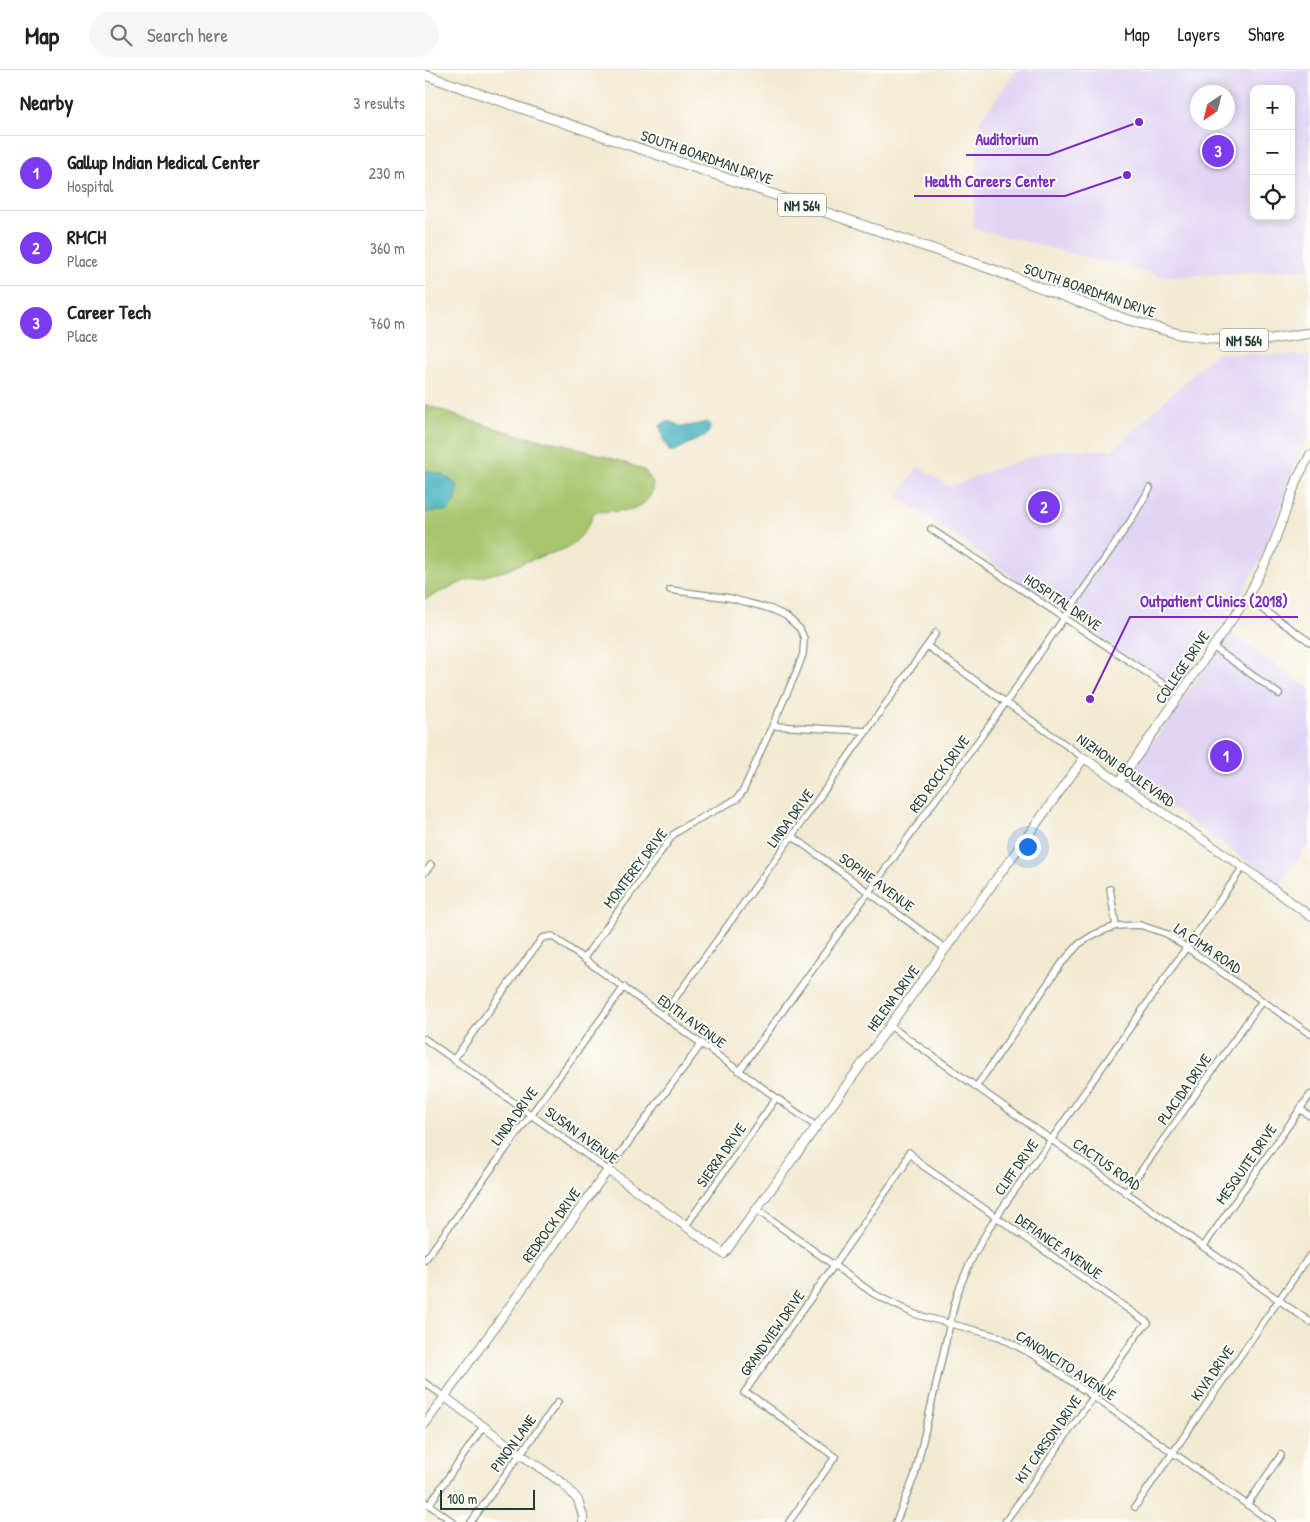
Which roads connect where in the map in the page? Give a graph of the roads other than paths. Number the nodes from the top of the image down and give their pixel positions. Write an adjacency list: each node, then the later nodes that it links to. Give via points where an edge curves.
1 (425, 75): 3 (main road, SOUTH BOARDMAN DRIVE / NM 564, via 1125,319 1179,334 1225,340)
2 (1310, 333): 3 (main road, NM 564)
3 (1293, 336): 4 (main road)
4 (1310, 338)
5 (1309, 459): 9 (main road, COLLEGE DRIVE, via 1298,477 1270,554)
6 (1150, 488): 10 (street, RED ROCK DRIVE)
7 (931, 530): 10 (street, HOSPITAL DRIVE)
8 (670, 590): 18 (street, MONTEREY DRIVE, via 730,598 771,609 786,616 800,629 804,638 803,654)
9 (1247, 598): 12 (street); 14 (main road, COLLEGE DRIVE)
10 (1063, 618): 16 (street, HOSPITAL DRIVE); 17 (street, RED ROCK DRIVE)
11 (935, 633): 13 (street, LINDA DRIVE)
12 (1310, 642)
13 (927, 646): 17 (street, NIZHONI BOULEVARD); 19 (street, LINDA DRIVE)
14 (1213, 647): 15 (street); 16 (main road, COLLEGE DRIVE)
15 (1279, 694)
16 (1180, 695): 21 (main road, COLLEGE DRIVE)
17 (1007, 701): 20 (street, NIZHONI BOULEVARD); 27 (street, RED ROCK DRIVE)
18 (773, 726): 19 (street); 32 (street, MONTEREY DRIVE, via 737,800 673,835)
19 (867, 731): 22 (street, LINDA DRIVE)
20 (1084, 758): 21 (main road, NIZHONI BOULEVARD); 31 (main road, HELENA DRIVE)
21 (1119, 782): 24 (main road, NIZHONI BOULEVARD)
22 (792, 836): 27 (street, SOPHIE AVENUE); 35 (street, LINDA DRIVE)
23 (431, 865): 25 (street)
24 (1243, 867): 28 (main road, NIZHONI BOULEVARD); 30 (street, CLIFF DRIVE)
25 (425, 872)
26 (1110, 890): 29 (street)
27 (869, 893): 31 (street, SOPHIE AVENUE); 41 (street, RED ROCK DRIVE)
28 (1310, 916)
29 (1117, 926): 30 (street, LA CIMA ROAD, via 1140,925 1167,934); 42 (street, LA CIMA ROAD, via 1079,944 1061,963)
30 (1187, 947): 34 (street, LA CIMA ROAD); 49 (street, CLIFF DRIVE)
31 (946, 949): 36 (main road, HELENA DRIVE)
32 (584, 958): 33 (street, EDITH AVENUE); 40 (street, EDITH AVENUE, via 551,936 542,938)
33 (624, 987): 35 (street, EDITH AVENUE); 46 (street, LINDA DRIVE)
34 (1262, 1001): 37 (street, LA CIMA ROAD); 52 (street, PLACIDA DRIVE)
35 (663, 1015): 39 (street, EDITH AVENUE)
36 (890, 1026): 42 (street, CACTUS ROAD); 48 (main road, HELENA DRIVE)
37 (1310, 1034)
38 (425, 1039): 40 (street, SUSAN AVENUE)
39 (702, 1043): 41 (street, EDITH AVENUE); 51 (street, REDROCK DRIVE)
40 (454, 1059): 46 (street, SUSAN AVENUE)
41 (740, 1070): 44 (street, EDITH AVENUE)
42 (976, 1087): 49 (street, CACTUS ROAD)
43 (1310, 1095): 45 (street, MESQUITE DRIVE)
44 (777, 1098): 48 (street, EDITH AVENUE); 55 (street, SIERRA DRIVE)
45 (1300, 1109): 47 (street); 56 (street, MESQUITE DRIVE)
46 (530, 1114): 51 (street, SUSAN AVENUE); 59 (street, LINDA DRIVE)
47 (1310, 1116)
48 (817, 1127): 53 (main road, HELENA DRIVE)
49 (1051, 1139): 52 (street, CACTUS ROAD); 54 (street, CLIFF DRIVE)
50 (909, 1152): 54 (street, DEFIANCE AVENUE, via 922,1165); 60 (street, GRANDVIEW DRIVE, via 904,1166)
51 (608, 1170): 55 (main road, SUSAN AVENUE); 67 (main road, REDROCK DRIVE)
52 (1126, 1192): 56 (street, CACTUS ROAD)
53 (757, 1210): 57 (main road, HELENA DRIVE); 60 (street, CANONCITO AVENUE)
54 (996, 1217): 63 (street, DEFIANCE AVENUE); 64 (street, CLIFF DRIVE, via 966,1271)
55 (685, 1227): 57 (main road, SUSAN AVENUE)
56 (1203, 1247): 61 (street, CACTUS ROAD)
57 (724, 1254)
58 (1310, 1255): 61 (street, KIVA DRIVE)
59 (425, 1260)
60 (834, 1266): 64 (street, CANONCITO AVENUE, via 873,1294 914,1314); 80 (street, GRANDVIEW DRIVE, via 744,1393 835,1456)
61 (1278, 1300): 62 (street, CACTUS ROAD); 71 (street, KIVA DRIVE)
62 (1310, 1322)
63 (1148, 1323): 66 (street, KIT CARSON DRIVE)
64 (951, 1324): 66 (street, CANONCITO AVENUE, via 1010,1342); 81 (street, CLIFF DRIVE, via 915,1475)
65 (425, 1383): 67 (street)
66 (1094, 1396): 71 (street, CANONCITO AVENUE); 82 (street, KIT CARSON DRIVE)
67 (445, 1397): 69 (main road, REDROCK DRIVE); 70 (main road)
68 (558, 1402): 72 (street, PINON LANE)
69 (425, 1424)
70 (483, 1428): 72 (main road); 74 (street)
71 (1172, 1452): 75 (street, CANONCITO AVENUE); 76 (street, KIVA DRIVE)
72 (520, 1454): 78 (street, PINON LANE); 79 (main road, via 564,1484 578,1500)
73 (1281, 1455): 75 (street)
74 (427, 1503): 77 (street)
75 (1247, 1504): 83 (street, CANONCITO AVENUE)
76 (1135, 1507)
77 (453, 1522)
78 (471, 1522)
79 (583, 1522)
80 (789, 1522)
81 (895, 1522)
82 (1005, 1522)
83 (1272, 1522)

